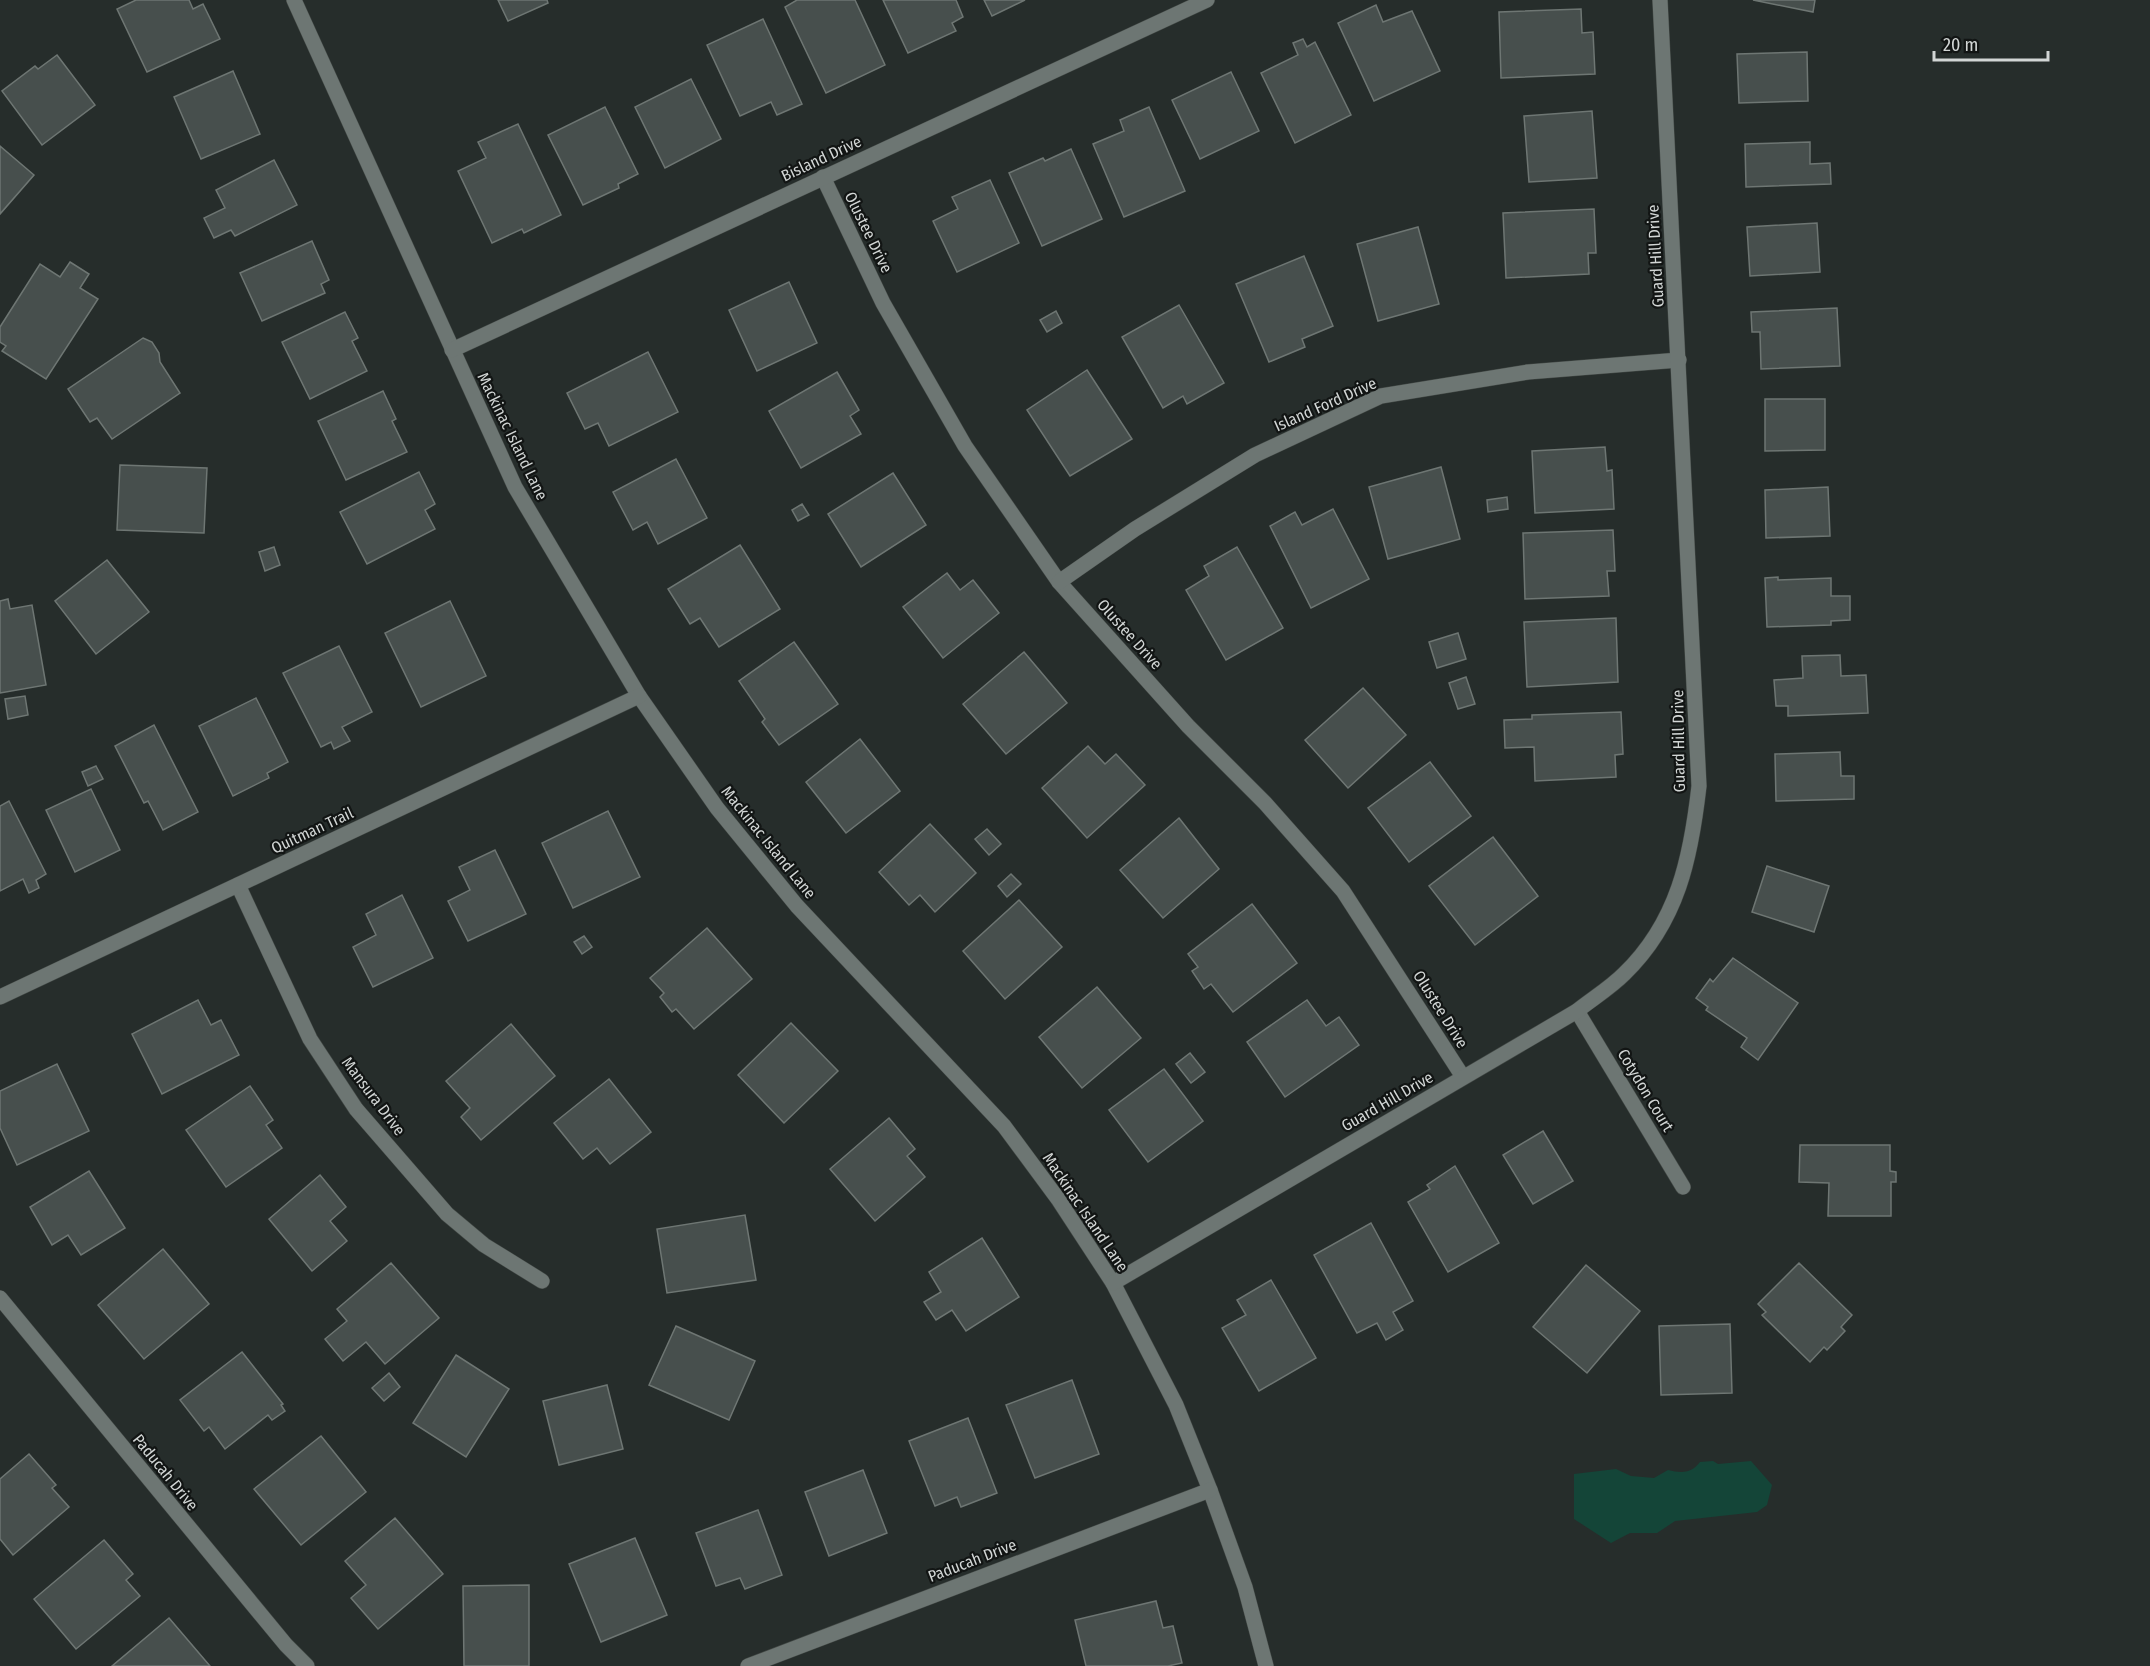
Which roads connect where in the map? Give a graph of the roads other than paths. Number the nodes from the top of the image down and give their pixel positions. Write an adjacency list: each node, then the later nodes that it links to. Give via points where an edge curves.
1 (294, 0): 5 (street, Mackinac Island Lane)
2 (1207, 0): 4 (street, Bisland Drive)
3 (1660, 0): 6 (street, Guard Hill Drive)
4 (823, 177): 5 (street, Bisland Drive); 7 (street, Olustee Drive, via 883,303 964,446)
5 (452, 350): 8 (street, Mackinac Island Lane, via 515,487)
6 (1679, 360): 7 (street, Island Ford Drive, via 1528,372 1381,396 1255,455 1135,529); 11 (street, Guard Hill Drive, via 1699,786 1692,846 1678,892 1653,939 1624,974)
7 (1059, 582): 12 (street, Olustee Drive, via 1343,891)
8 (639, 696): 9 (street, Quitman Trail); 15 (street, Mackinac Island Lane, via 717,808 797,906 1004,1126)
9 (238, 885): 10 (street, Quitman Trail); 14 (street, Mansura Drive, via 310,1039 356,1109 447,1214 484,1245)
10 (0, 997)
11 (1577, 1011): 12 (street, Guard Hill Drive); 13 (street, Cotydon Court)
12 (1463, 1077): 15 (street, Guard Hill Drive)
13 (1683, 1187)
14 (542, 1281)
15 (1113, 1283): 17 (street, Mackinac Island Lane, via 1176,1405)
16 (0, 1298): 18 (street, Paducah Drive)
17 (1210, 1490): 19 (street, Paducah Drive); 20 (street, Mackinac Island Lane, via 1245,1587)
18 (307, 1666)
19 (748, 1666)
20 (1266, 1666)

